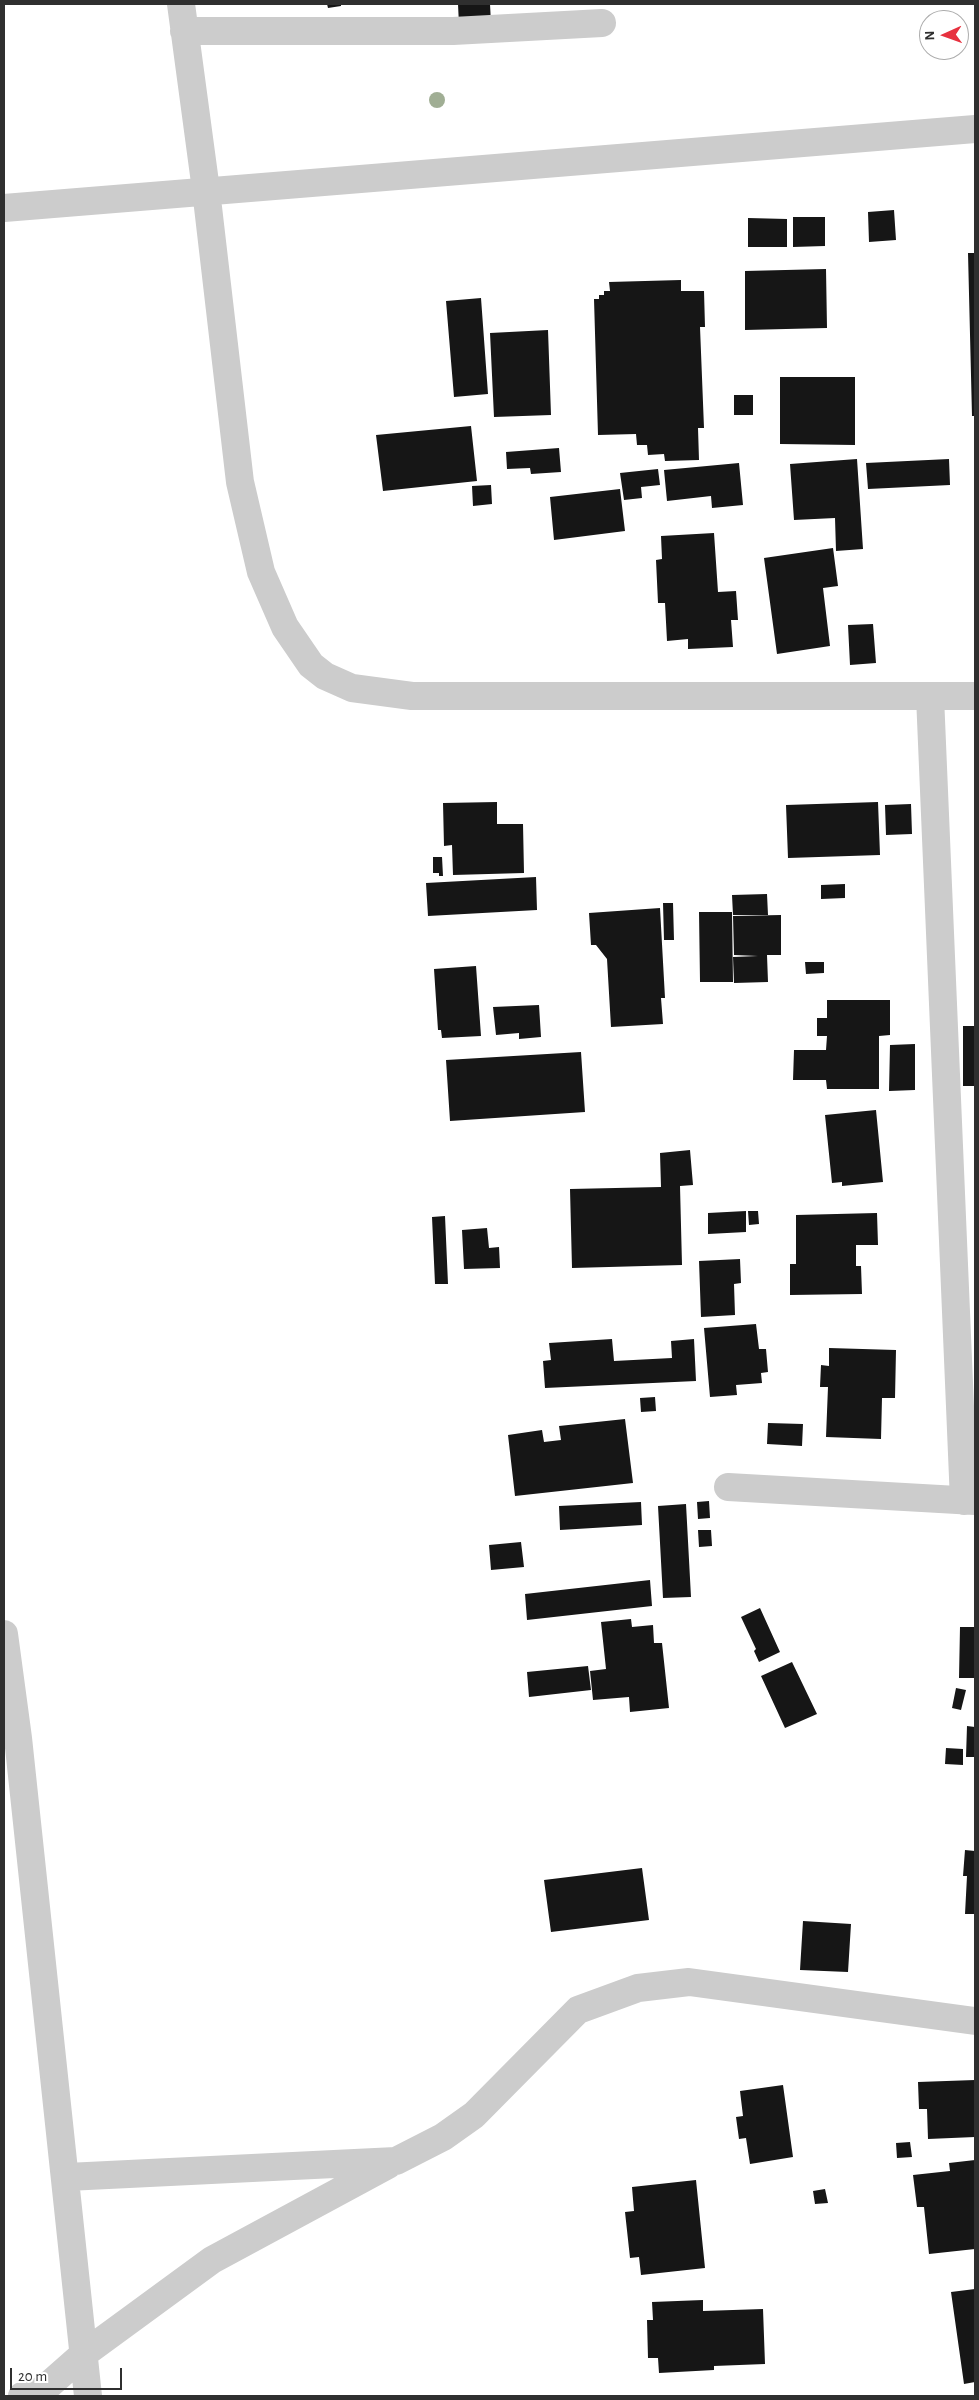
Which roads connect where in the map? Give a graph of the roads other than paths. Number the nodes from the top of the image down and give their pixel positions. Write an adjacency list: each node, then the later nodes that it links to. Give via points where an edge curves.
1 (181, 4): 3 (street)
2 (602, 22): 3 (street, via 453,31)
3 (184, 31): 5 (street)
4 (975, 128): 5 (street)
5 (206, 190): 6 (street); 7 (street, via 240,482 261,572 285,627 311,665 325,676 352,688 412,696)
6 (4, 208)
7 (930, 696): 8 (street); 10 (street)
8 (975, 696)
9 (728, 1487): 10 (street)
10 (970, 1501)
11 (4, 1634): 12 (street)
12 (11, 1739): 15 (street)
13 (975, 2021): 14 (street, via 689,1982 638,1988 578,2010 474,2115 443,2137)
14 (396, 2161): 15 (street); 16 (street, via 212,2260)
15 (67, 2178): 16 (street)
16 (85, 2353): 17 (street, via 43,2390); 18 (street)
17 (22, 2396)
18 (88, 2396)

